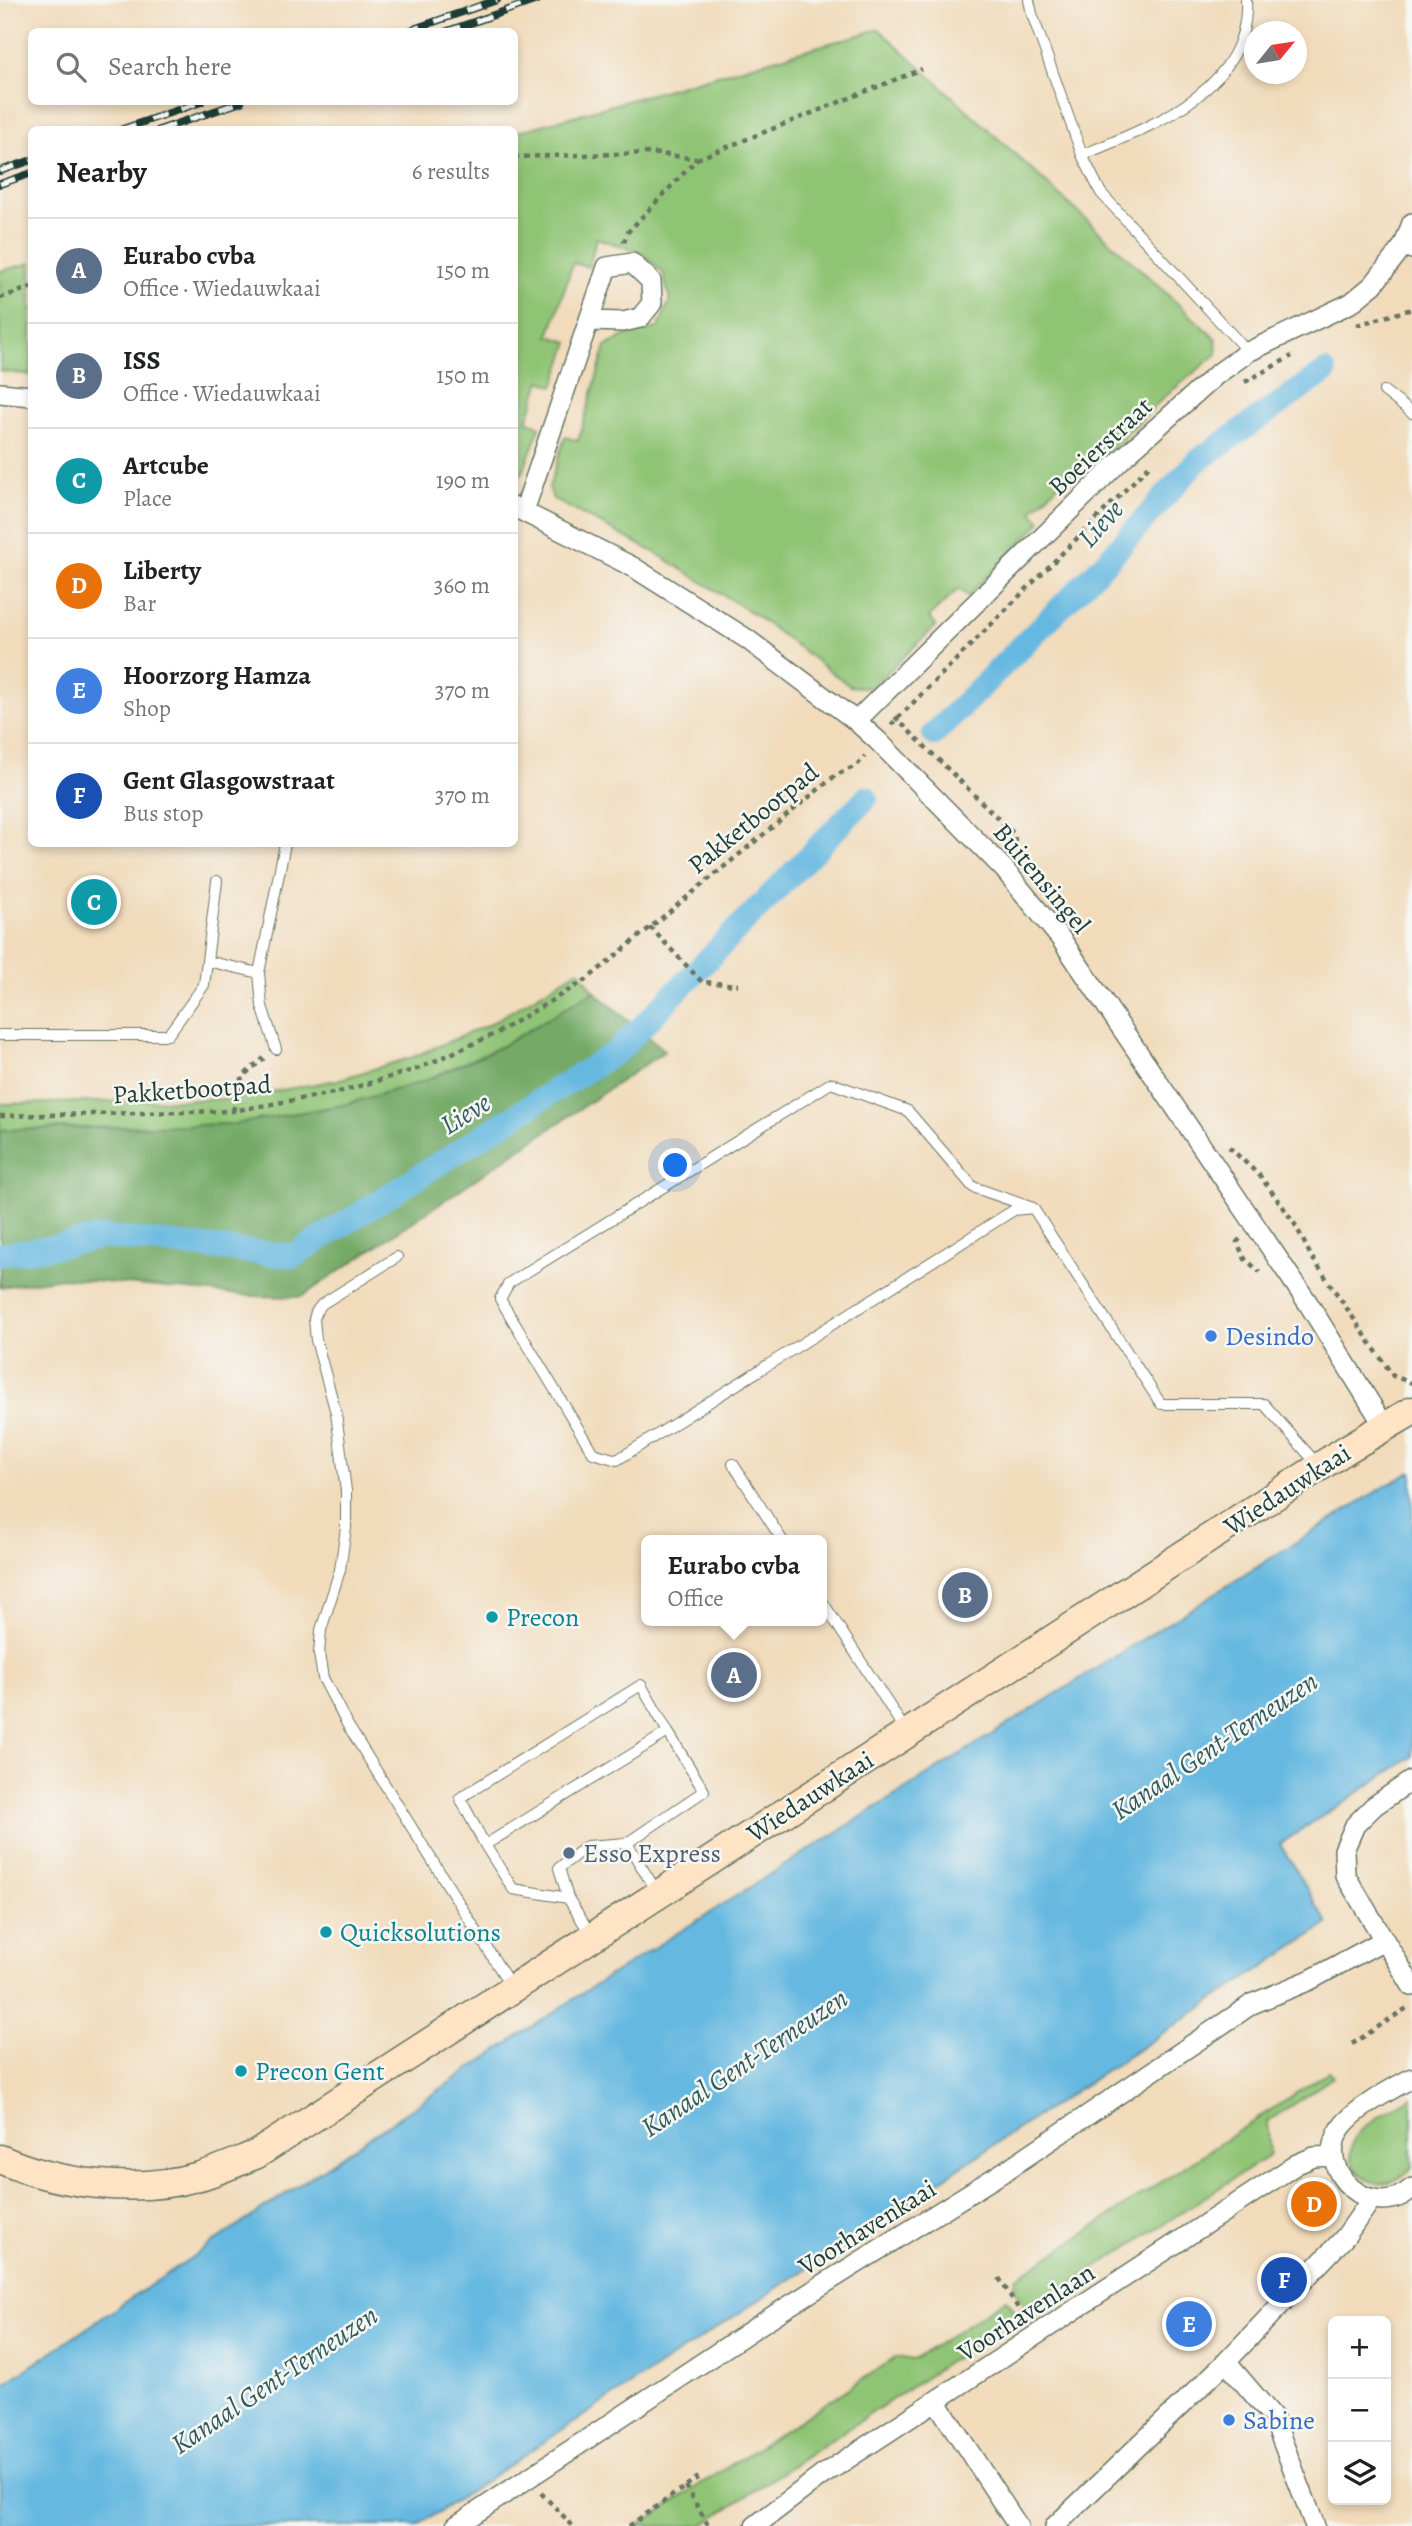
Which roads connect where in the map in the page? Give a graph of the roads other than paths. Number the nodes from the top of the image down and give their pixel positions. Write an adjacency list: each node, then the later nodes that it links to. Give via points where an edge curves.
1 (1030, 0): 3 (lane)
2 (1246, 0): 3 (lane, via 1241,43 1219,77 1181,110)
3 (1082, 155): 7 (lane, via 1101,193)
4 (1412, 223): 5 (street, Boeierstraat)
5 (1408, 247): 7 (street, Boeierstraat, via 1351,303)
6 (589, 321): 6 (street, via 607,267 632,263 651,281 652,303 640,318); 12 (street)
7 (1248, 352): 13 (street, Boeierstraat, via 1126,455)
8 (1384, 391): 11 (lane)
9 (0, 393): 10 (street)
10 (28, 396)
11 (1412, 412)
12 (519, 509): 13 (street, Buitensingel, via 633,567 747,639)
13 (856, 721): 23 (street, Buitensingel, via 1004,869 1061,939 1308,1303)
14 (284, 847): 17 (lane)
15 (217, 880): 16 (lane)
16 (207, 961): 17 (lane); 18 (lane, via 204,985 168,1034)
17 (260, 973): 19 (lane, via 262,1006)
18 (0, 1035)
19 (276, 1049)
20 (1033, 1208): 20 (lane, via 1014,1210 617,1460 593,1453 500,1299 509,1283 831,1083 908,1111 973,1187); 25 (lane, via 1161,1404 1264,1404)
21 (397, 1257): 38 (lane, via 322,1304 314,1319 336,1413 346,1491 342,1559 321,1630 321,1666 327,1688 347,1724)
22 (1412, 1411): 23 (main road, Wiedauwkaai)
23 (1385, 1427): 25 (main road, Wiedauwkaai)
24 (733, 1464): 26 (lane)
25 (1320, 1467): 29 (main road, Wiedauwkaai)
26 (779, 1535)
27 (827, 1610): 29 (lane)
28 (668, 1732): 31 (lane, via 704,1791); 32 (lane); 32 (lane, via 641,1685 460,1798)
29 (907, 1734): 33 (main road, Wiedauwkaai)
30 (1412, 1780): 36 (street, via 1364,1815 1344,1850 1345,1875)
31 (627, 1843): 33 (lane); 34 (lane, via 587,1846 559,1868)
32 (485, 1845): 34 (lane, via 513,1889)
33 (659, 1894): 35 (main road, Wiedauwkaai)
34 (568, 1898): 35 (lane)
35 (592, 1937): 38 (main road, Wiedauwkaai)
36 (1377, 1944): 37 (street); 46 (street, Voorhavenkaai, via 1252,2004 1005,2171 779,2312)
37 (1412, 1986)
38 (513, 1988): 41 (main road, Wiedauwkaai, via 257,2154 196,2177 156,2185 82,2183 27,2171)
39 (1412, 2078): 40 (street, via 1352,2116 1342,2127)
40 (1332, 2156): 43 (street, via 1338,2172); 45 (street, Voorhavenlaan, via 1297,2164)
41 (0, 2159)
42 (1409, 2197): 43 (street)
43 (1371, 2200): 44 (street, via 1345,2236)
44 (1226, 2362): 49 (street); 50 (street, via 1273,2417)
45 (936, 2401): 47 (street, Voorhavenlaan, via 821,2476); 48 (street)
46 (456, 2526)
47 (755, 2526)
48 (1018, 2526)
49 (1055, 2526)
50 (1315, 2526)

